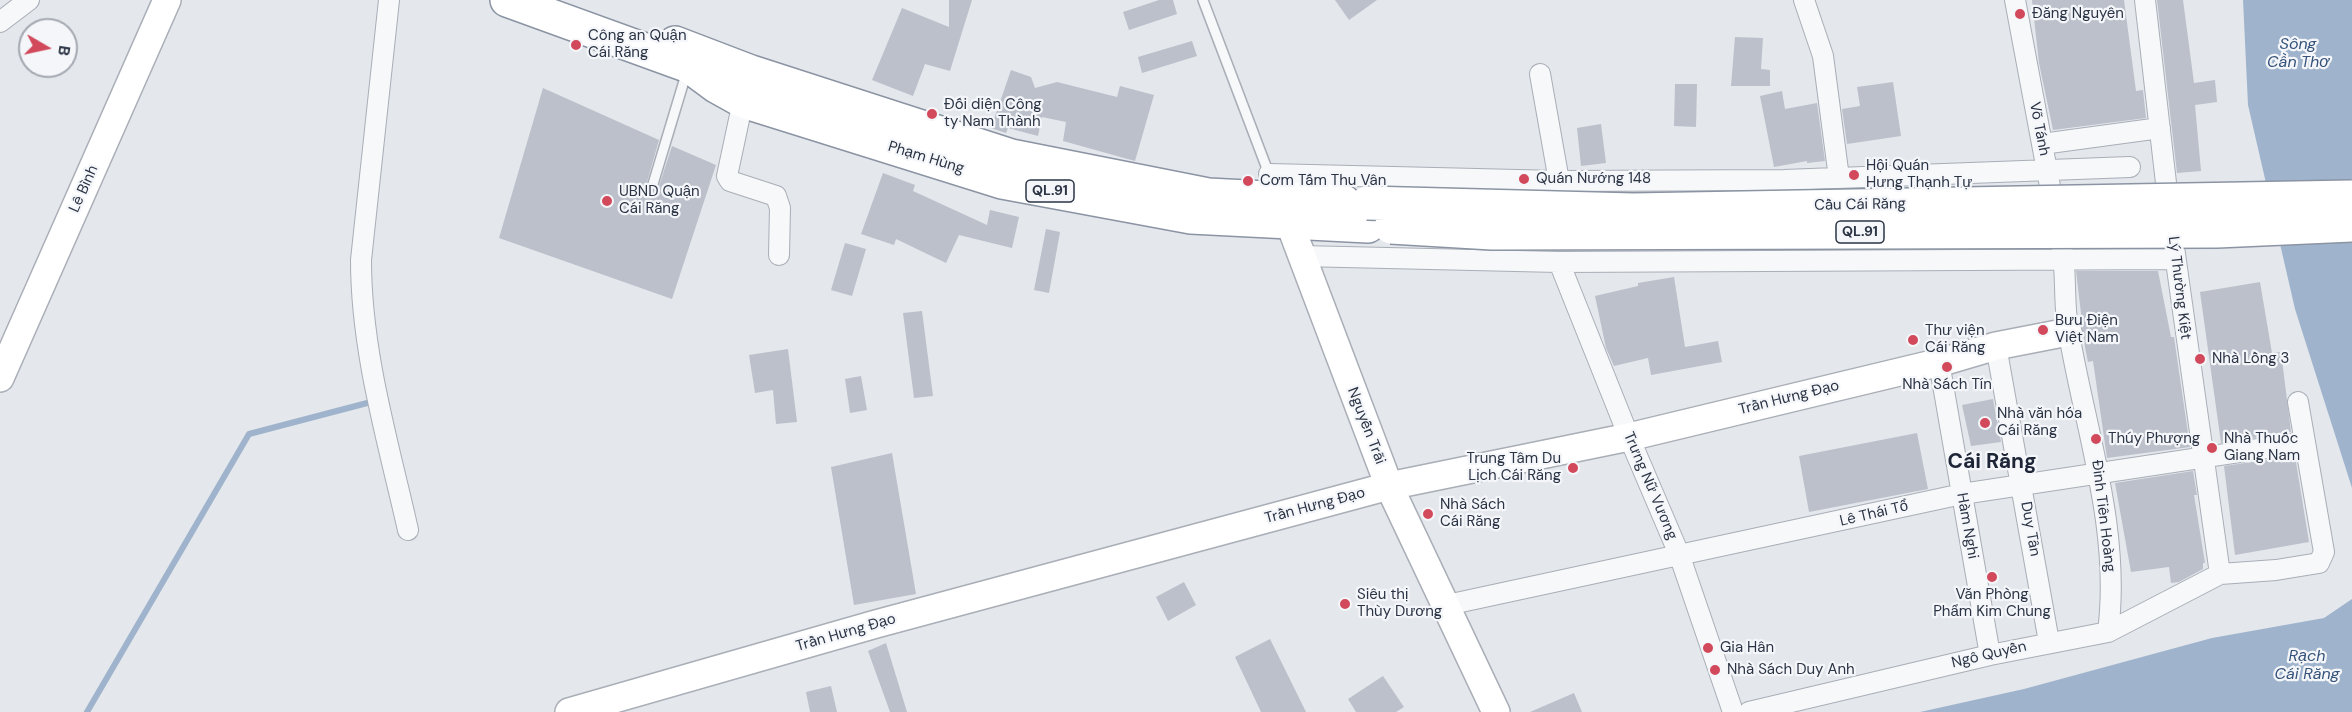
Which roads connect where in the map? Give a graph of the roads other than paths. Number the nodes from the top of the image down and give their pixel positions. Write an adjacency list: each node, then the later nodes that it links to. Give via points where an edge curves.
1 (29, 0): 10 (street)
2 (168, 0): 33 (street, Lê Bình)
3 (389, 0): 42 (street, via 361,260 361,298 369,358)
4 (507, 0): 11 (highway, Phạm Hùng / QL.91)
5 (561, 0): 13 (highway, Phạm Hùng / QL.91)
6 (1203, 0): 21 (lane, Nguyễn Trãi)
7 (1804, 0): 18 (street, via 1823,56)
8 (2015, 0): 15 (street, Võ Tánh)
9 (2145, 0): 14 (street, Lý Thường Kiệt)
10 (0, 22)
11 (688, 66): 13 (highway, Phạm Hùng / QL.91, via 716,86); 20 (lane)
12 (1540, 74): 19 (street)
13 (747, 87): 21 (highway, Phạm Hùng / QL.91, via 1011,156 1208,195); 25 (street, via 727,176 730,181 776,196 780,208)
14 (2160, 128): 15 (street); 28 (street, Lý Thường Kiệt)
15 (2042, 144): 17 (street, Võ Tánh)
16 (2130, 167): 17 (street)
17 (2047, 169): 18 (street); 27 (street, Võ Tánh)
18 (1839, 178): 19 (street)
19 (1559, 181): 21 (street)
20 (653, 184)
21 (1277, 193): 23 (highway, Phạm Hùng / QL.91); 26 (street, Nguyễn Trãi)
22 (2352, 197): 23 (highway, Cầu Cái Răng / QL.91, bridge)
23 (1368, 215): 24 (highway, Cầu Cái Răng / QL.91, bridge, via 1492,233 2217,231)
24 (2352, 225)
25 (779, 255)
26 (1301, 256): 29 (street); 39 (street, Nguyễn Trãi)
27 (2064, 258): 28 (street); 29 (street); 30 (street, Đinh Tiên Hoàng)
28 (2175, 259): 37 (street, Lý Thường Kiệt)
29 (1559, 262): 35 (street, Trưng Nữ Vương)
30 (2068, 332): 31 (street, Trần Hưng Đạo); 38 (street, Đinh Tiên Hoàng)
31 (1996, 346): 32 (street, Trần Hưng Đạo); 40 (street, Duy Tân)
32 (1939, 362): 35 (street, Trần Hưng Đạo); 41 (street, Hàm Nghi)
33 (0, 378)
34 (2298, 402): 36 (street)
35 (1629, 437): 39 (street, Trần Hưng Đạo); 43 (street, Trưng Nữ Vương)
36 (2305, 442): 37 (street, Lê Thái Tổ); 44 (street, via 2323,557 2319,563)
37 (2202, 459): 38 (street, Lê Thái Tổ); 44 (street, Lý Thường Kiệt)
38 (2100, 472): 40 (street, Lê Thái Tổ); 46 (street, Đinh Tiên Hoàng, via 2113,597)
39 (1389, 486): 45 (street, Nguyễn Trãi); 49 (street, Trần Hưng Đạo, via 887,621)
40 (2022, 486): 41 (street, Lê Thái Tổ); 47 (street, Duy Tân)
41 (1962, 494): 43 (street, Lê Thái Tổ); 48 (street, Hàm Nghi)
42 (408, 530)
43 (1679, 554): 45 (street, Lê Thái Tổ); 51 (street, Trưng Nữ Vương)
44 (2220, 574): 46 (street, Ngô Quyền)
45 (1451, 614): 50 (street, Nguyễn Trãi)
46 (2108, 632): 47 (street, Ngô Quyền)
47 (2049, 642): 48 (street, Ngô Quyền)
48 (1990, 655): 52 (street, Ngô Quyền)
49 (569, 712)
50 (1496, 712)
51 (1733, 712)
52 (1749, 712)

